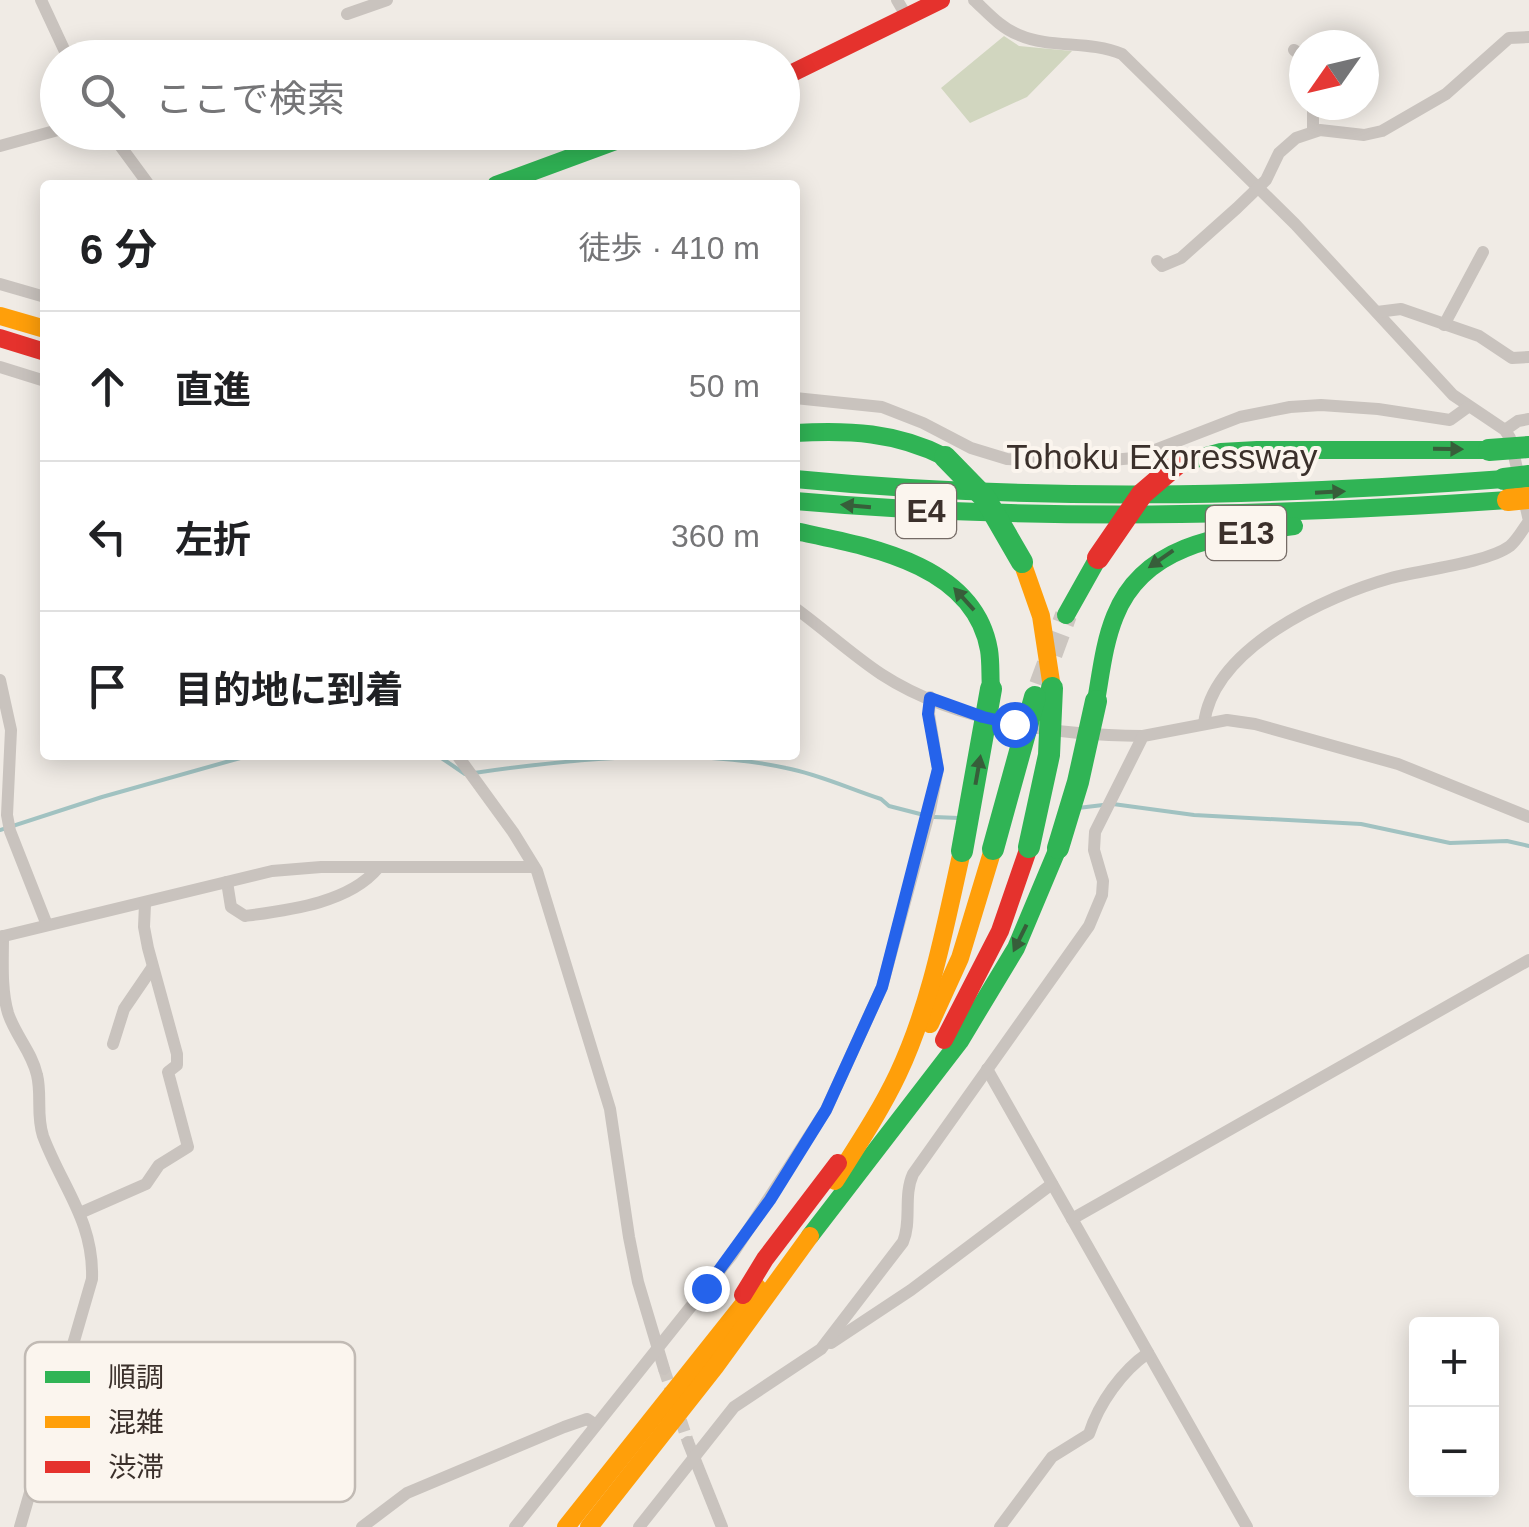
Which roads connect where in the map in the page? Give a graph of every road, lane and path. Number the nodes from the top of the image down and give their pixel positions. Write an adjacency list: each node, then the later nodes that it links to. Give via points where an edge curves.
1 (40, 0): 8 (street)
2 (387, 0): 6 (street)
3 (941, 0): 5 (main road)
4 (974, 0): 18 (street, via 1022,37 1122,54)
5 (902, 9): 9 (main road)
6 (347, 14)
7 (1529, 36): 11 (street, via 1510,38 1446,94 1382,131)
8 (59, 40)
9 (800, 68)
10 (1313, 120): 11 (street)
11 (1313, 131): 18 (street, via 1286,146)
12 (40, 135): 13 (street)
13 (0, 146)
14 (123, 150): 16 (street)
15 (591, 150): 17 (main road)
16 (145, 180)
17 (510, 180)
18 (1258, 187): 20 (street, via 1181,258 1162,266); 23 (street)
19 (1482, 252): 25 (street)
20 (1158, 260)
21 (0, 284): 22 (street)
22 (40, 296)
23 (1377, 312): 25 (street, via 1395,308); 33 (street)
24 (0, 316): 26 (main road)
25 (1444, 325): 29 (street, via 1479,336 1512,358)
26 (40, 328)
27 (0, 338): 28 (main road)
28 (40, 350)
29 (1528, 359)
30 (0, 368): 31 (street)
31 (40, 380)
32 (800, 399): 33 (street, via 882,408 1007,458 1078,463 1134,458 1240,417 1290,407 1378,409 1450,420)
33 (1468, 407): 35 (street)
34 (1529, 419): 35 (street)
35 (1505, 430): 42 (street)
36 (800, 433): 47 (main road, E13, bridge, via 908,439 945,457 985,498 1022,562 1041,616)
37 (1529, 447): 45 (main road, E13, one-way to 37, bridge, via 1136,500 1177,464 1244,451)
38 (1529, 476): 40 (main road, Tohoku Expressway / E4, bridge)
39 (800, 479): 40 (main road, Tohoku Expressway / E4, one-way to 40, via 1037,496)
40 (1509, 494): 41 (main road, Tohoku Expressway / E4, one-way to 41, via 1381,510 1171,517); 64 (main road, E13, one-way to 64, bridge, via 1221,536 1180,547 1152,564 1122,600 1112,627 1078,782 1032,914 960,1040)
41 (800, 501)
42 (1529, 521): 50 (street, via 1510,546 1362,587 1272,632 1225,674 1210,696)
43 (800, 532): 64 (main road, E13, one-way to 43, bridge, via 919,1022 962,851 992,655 984,627 949,583 900,558)
44 (800, 612): 48 (street, via 882,675)
45 (1066, 615)
46 (0, 680): 49 (street)
47 (1042, 690): 64 (main road, E13, bridge, via 970,929); 64 (main road, E13, bridge, via 1049,755 1029,847 1000,931)
48 (930, 698): 51 (street, via 1014,724); 70 (street, via 938,769 882,987 826,1110 746,1236)
49 (2, 702): 58 (street, via 11,730 10,831)
50 (1204, 724): 51 (street); 53 (street, via 1255,724 1332,745)
51 (1143, 736): 63 (street, via 1095,832 1102,881 1097,910)
52 (461, 760): 54 (street)
53 (1529, 817)
54 (534, 867): 55 (street); 70 (street, via 610,1109 629,1237)
55 (378, 868): 56 (street, via 321,867); 56 (street, via 352,891 246,916 231,906)
56 (227, 882): 57 (street)
57 (145, 904): 58 (street); 61 (street)
58 (47, 925): 59 (street)
59 (2, 937): 66 (street, via 8,1013 39,1080 44,1138)
60 (1529, 960): 67 (street)
61 (152, 968): 62 (street, via 124,1009); 66 (street, via 177,1054 168,1076 188,1148 159,1165 146,1184)
62 (113, 1044)
63 (987, 1068): 65 (street); 71 (street, via 913,1174 903,1242)
64 (879, 1129): 68 (main road, E13)
65 (1052, 1184): 67 (street); 71 (street)
66 (80, 1213): 69 (street, via 93,1252 92,1279)
67 (1072, 1219): 72 (street)
68 (734, 1327): 81 (main road, E13); 82 (main road, E13)
69 (74, 1342)
70 (658, 1349): 73 (street); 74 (street)
71 (821, 1349): 76 (street, via 734,1407)
72 (1148, 1353): 85 (street, via 1130,1365 1090,1434 1052,1458); 86 (street)
73 (664, 1369)
74 (596, 1424): 79 (street, via 564,1427 407,1493); 80 (street)
75 (688, 1442): 76 (street)
76 (694, 1457): 83 (street); 84 (street)
77 (27, 1502): 78 (street)
78 (20, 1527)
79 (362, 1527)
80 (514, 1527)
81 (566, 1527)
82 (589, 1527)
83 (639, 1527)
84 (722, 1527)
85 (1000, 1527)
86 (1247, 1527)

